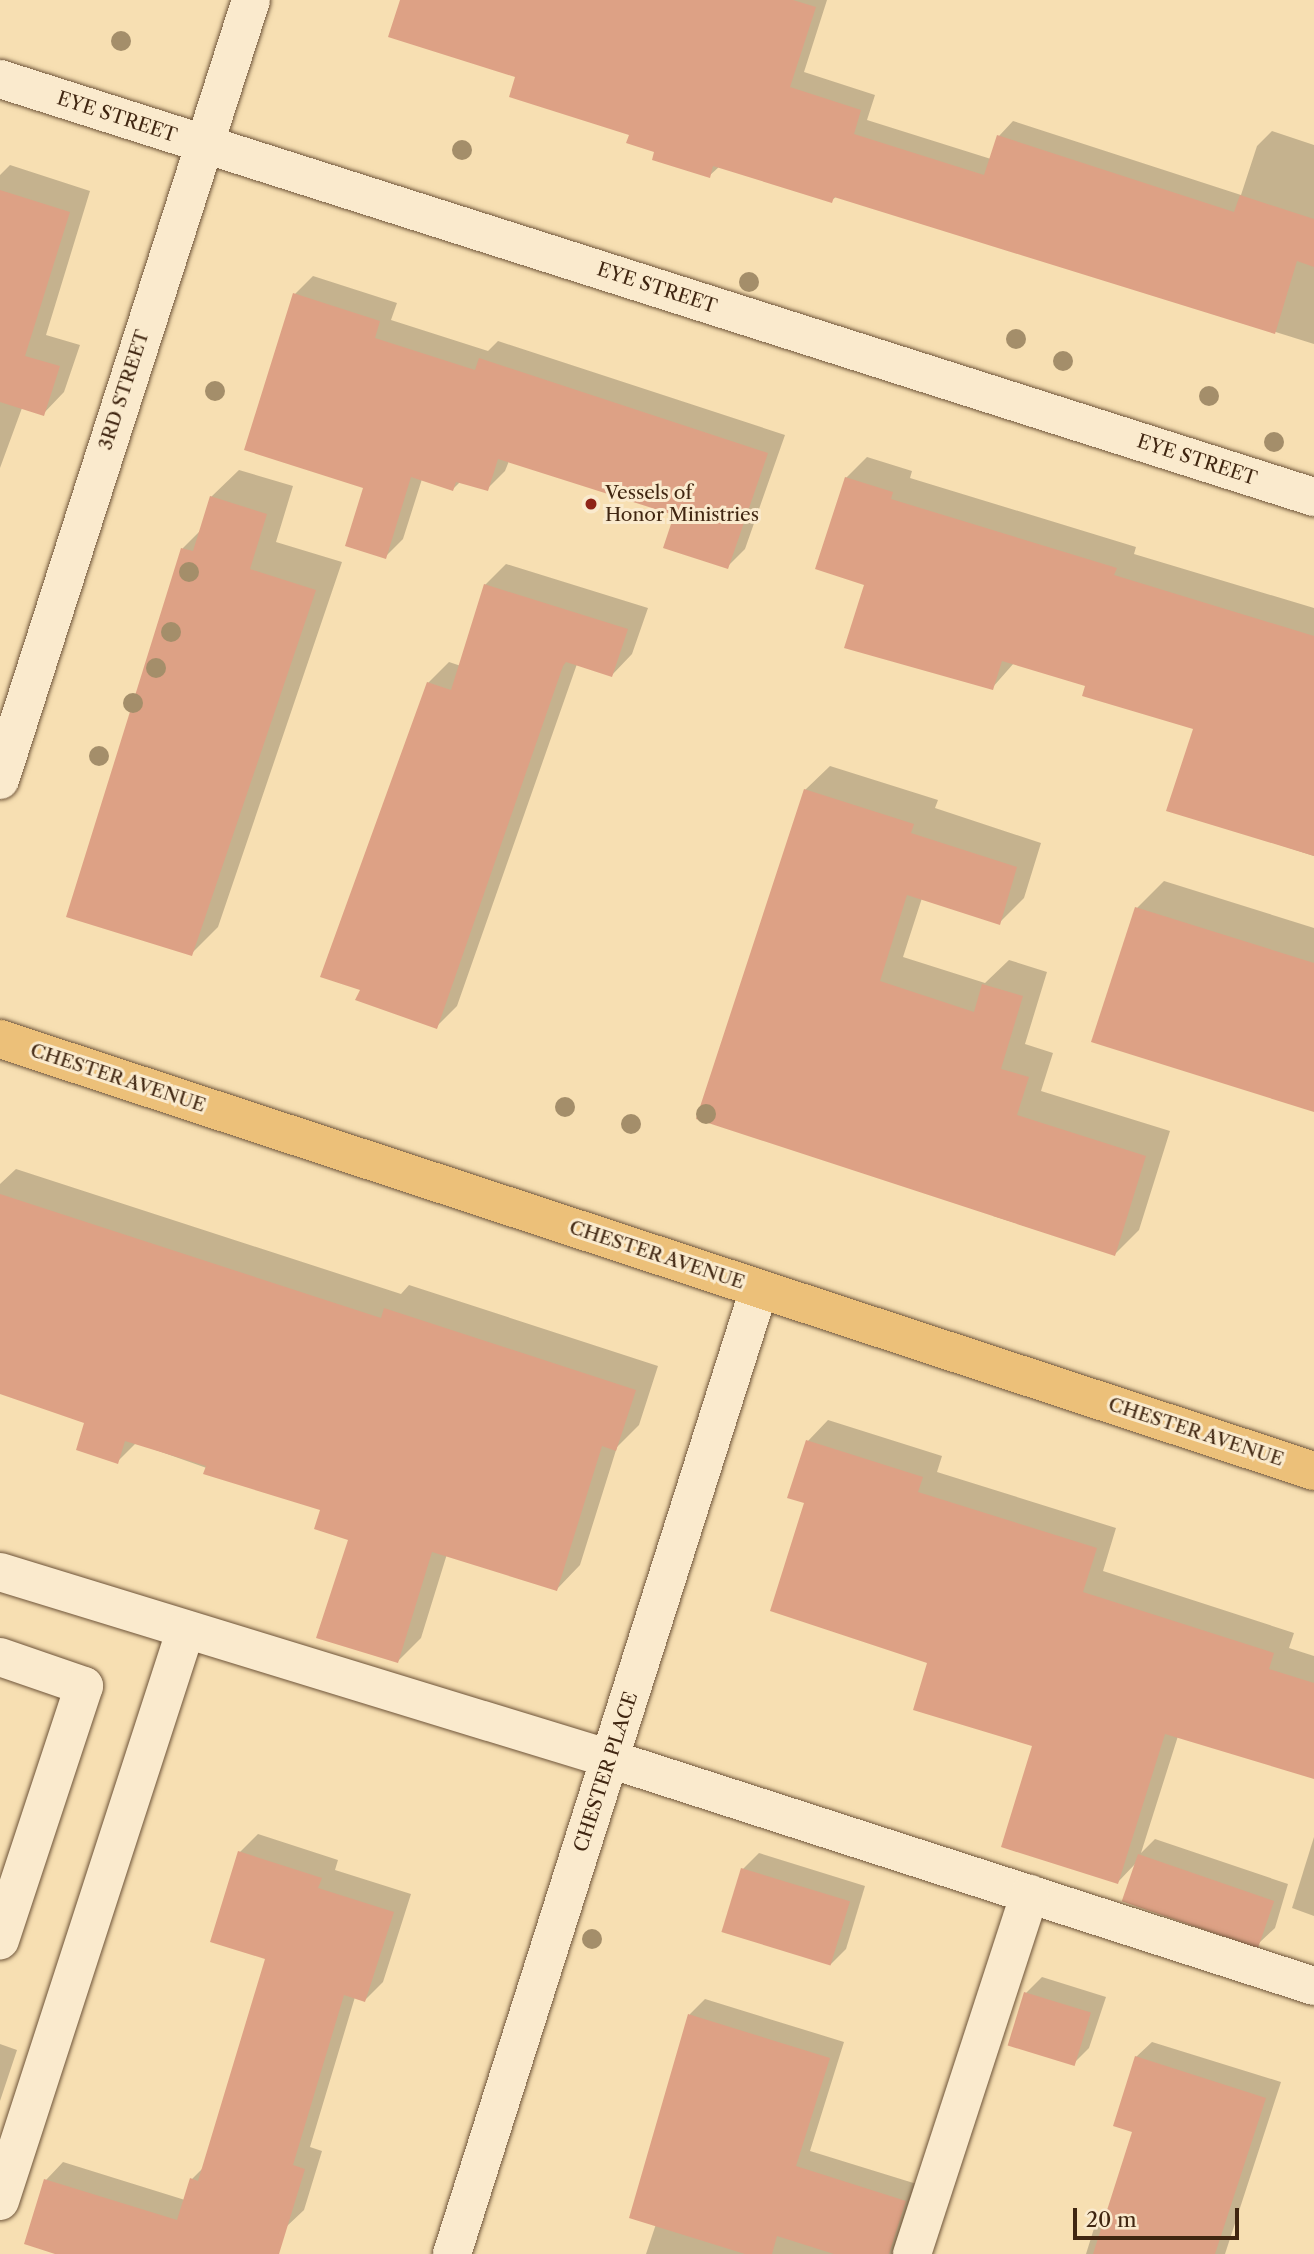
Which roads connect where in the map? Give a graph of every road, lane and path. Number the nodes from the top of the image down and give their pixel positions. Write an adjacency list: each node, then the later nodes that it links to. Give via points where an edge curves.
1 (251, 0): 3 (street, 3RD STREET)
2 (0, 79): 3 (street, EYE STREET)
3 (202, 144): 4 (street, EYE STREET); 5 (street, 3RD STREET)
4 (1314, 497)
5 (0, 780)
6 (0, 1039): 7 (main road, CHESTER AVENUE)
7 (760, 1289): 8 (main road, CHESTER AVENUE); 12 (street, CHESTER PLACE)
8 (1314, 1471)
9 (0, 1572): 10 (street)
10 (186, 1629): 12 (street); 16 (street)
11 (0, 1657): 14 (street, via 84,1686)
12 (610, 1759): 13 (street); 17 (street, CHESTER PLACE)
13 (1030, 1894): 15 (street); 18 (street)
14 (0, 1940)
15 (1314, 1986)
16 (0, 2201)
17 (452, 2254)
18 (912, 2254)

